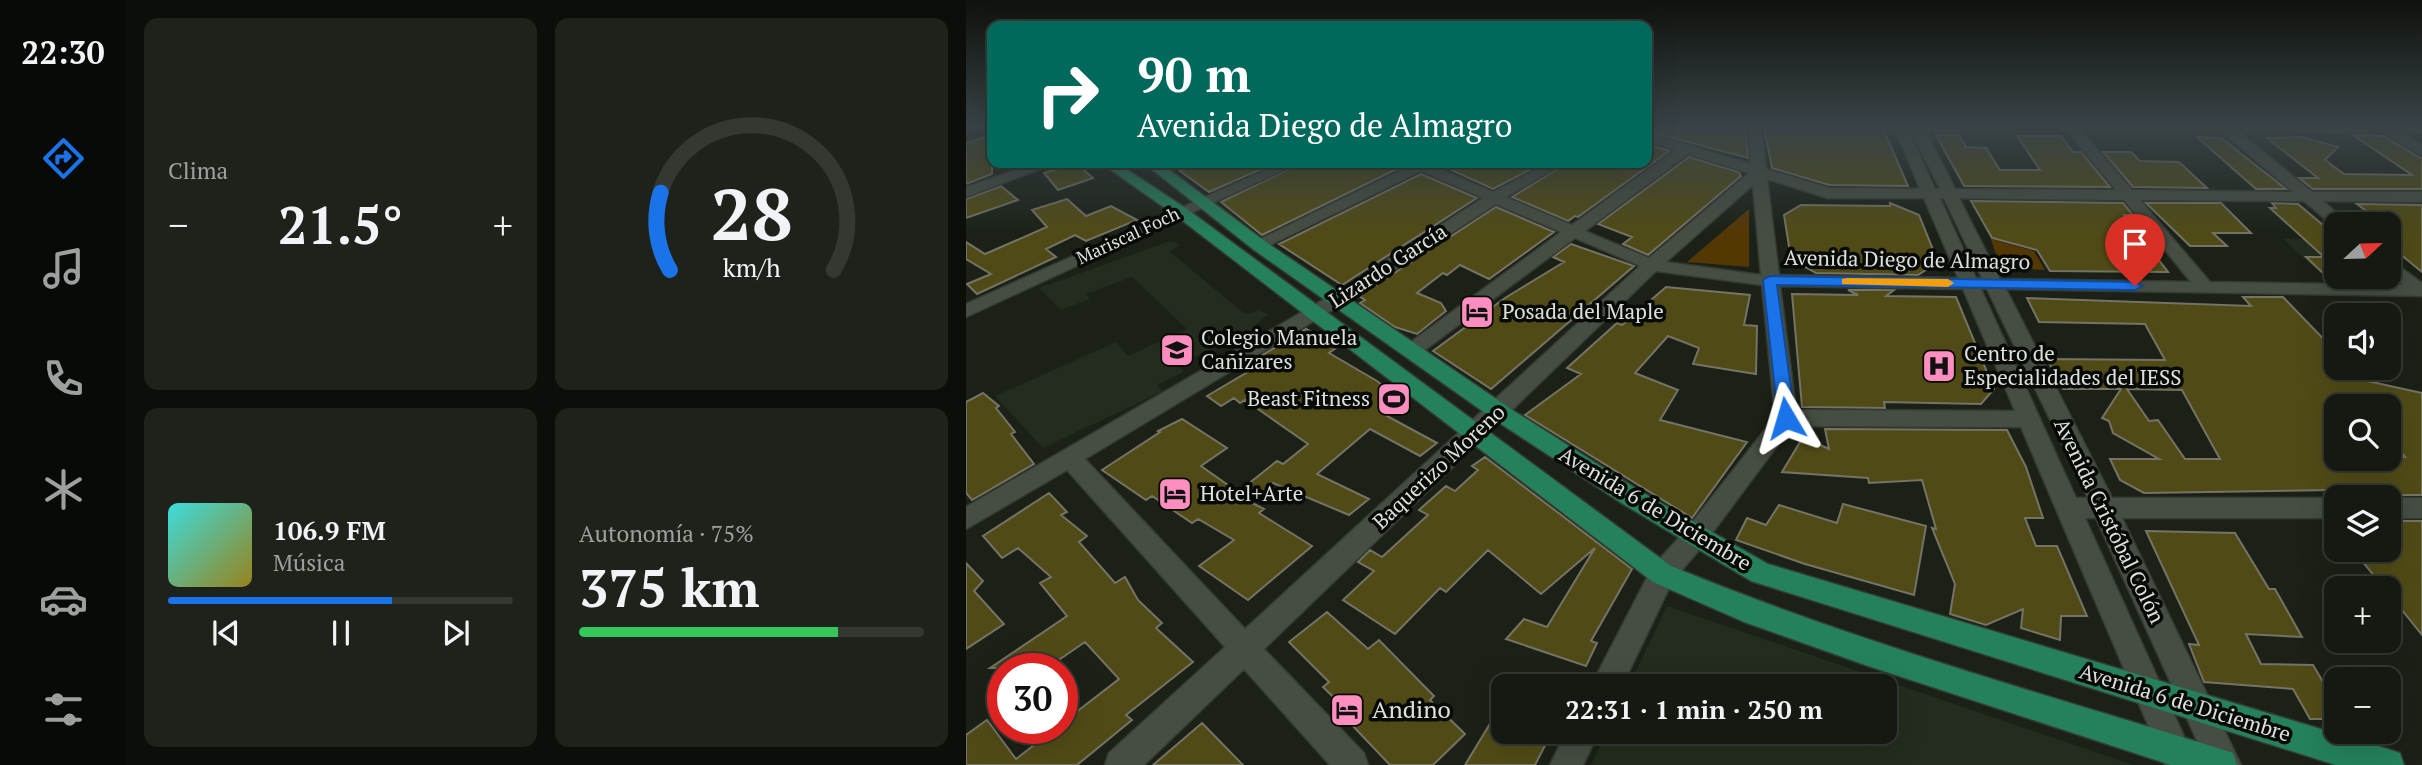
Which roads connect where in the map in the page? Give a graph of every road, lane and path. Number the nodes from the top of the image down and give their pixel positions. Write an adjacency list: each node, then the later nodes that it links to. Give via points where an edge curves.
1 (1667, 164): 26 (street)
2 (1728, 164): 15 (street)
3 (1757, 164): 15 (street)
4 (1917, 164): 17 (street, Avenida Cristóbal Colón)
5 (1935, 164): 18 (street, Avenida Cristóbal Colón)
6 (2102, 164): 19 (street)
7 (2269, 164): 20 (street)
8 (1035, 168): 16 (street)
9 (1115, 168): 24 (main road, Avenida 6 de Diciembre)
10 (1159, 168): 23 (main road, Avenida 6 de Diciembre)
11 (1281, 168): 23 (street, Mariscal Foch)
12 (1412, 168): 27 (street)
13 (1429, 168): 22 (street, Avenida Diego de Almagro)
14 (1549, 168): 22 (street, Lizardo García)
15 (1758, 173): 17 (street, via 1828,193); 28 (street, Baquerizo Moreno); 30 (street)
16 (966, 192)
17 (1930, 193): 18 (street); 31 (street, Avenida Cristóbal Colón)
18 (1950, 194): 19 (street); 32 (street, Avenida Cristóbal Colón)
19 (2128, 195): 20 (street); 33 (street)
20 (2309, 197): 21 (street); 25 (street)
21 (2422, 197)
22 (1494, 198): 26 (street, Avenida Diego de Almagro); 35 (street, Lizardo García)
23 (1203, 202): 24 (street, Mariscal Foch); 27 (main road, Avenida 6 de Diciembre)
24 (1181, 212): 36 (street, Mariscal Foch); 37 (main road, Avenida 6 de Diciembre)
25 (2327, 212)
26 (1574, 233): 28 (street, Avenida Diego de Almagro); 38 (street)
27 (1258, 244): 35 (main road, Avenida 6 de Diciembre)
28 (1651, 265): 30 (street, Avenida Diego de Almagro); 39 (street, Baquerizo Moreno)
29 (2401, 274): 34 (street)
30 (1770, 280): 31 (street, Avenida Diego de Almagro); 40 (street)
31 (1969, 284): 32 (street, Avenida Diego de Almagro); 41 (street, Avenida Cristóbal Colón)
32 (1994, 284): 33 (street, Avenida Diego de Almagro); 48 (street, Avenida Cristóbal Colón)
33 (2205, 287): 34 (street, Avenida Diego de Almagro)
34 (2421, 291)
35 (1337, 299): 37 (street, Lizardo García); 38 (main road, Avenida 6 de Diciembre)
36 (966, 311)
37 (1312, 313): 42 (main road, Avenida 6 de Diciembre); 43 (street, Lizardo García)
38 (1412, 351): 39 (main road, Avenida 6 de Diciembre)
39 (1497, 412): 42 (street, Baquerizo Moreno); 50 (main road, Avenida 6 de Diciembre)
40 (1786, 418): 41 (street); 50 (street)
41 (2029, 419): 44 (street, Avenida Cristóbal Colón)
42 (1473, 433): 51 (main road, Avenida 6 de Diciembre); 52 (street, Baquerizo Moreno)
43 (1068, 456): 49 (street, Lizardo García); 52 (street)
44 (2068, 508): 48 (street); 54 (street, Avenida Cristóbal Colón)
45 (2324, 508): 48 (street)
46 (2401, 508): 47 (street)
47 (2422, 508)
48 (2105, 509): 55 (street, Avenida Cristóbal Colón)
49 (966, 519)
50 (1695, 537): 51 (street); 54 (main road, Avenida 6 de Diciembre, via 1760,573)
51 (1662, 574): 53 (street); 57 (main road, Avenida 6 de Diciembre, via 1754,613)
52 (1245, 650): 58 (street, Baquerizo Moreno); 59 (street)
53 (1612, 674)
54 (2150, 692): 55 (main road, Avenida 6 de Diciembre); 57 (street, Avenida Cristóbal Colón)
55 (2197, 706): 61 (street, Avenida Cristóbal Colón); 62 (main road, Avenida 6 de Diciembre)
56 (1577, 744): 60 (street)
57 (2177, 758): 61 (main road, Avenida 6 de Diciembre)
58 (1121, 765)
59 (1352, 765)
60 (1566, 765)
61 (2223, 765)
62 (2388, 765)

